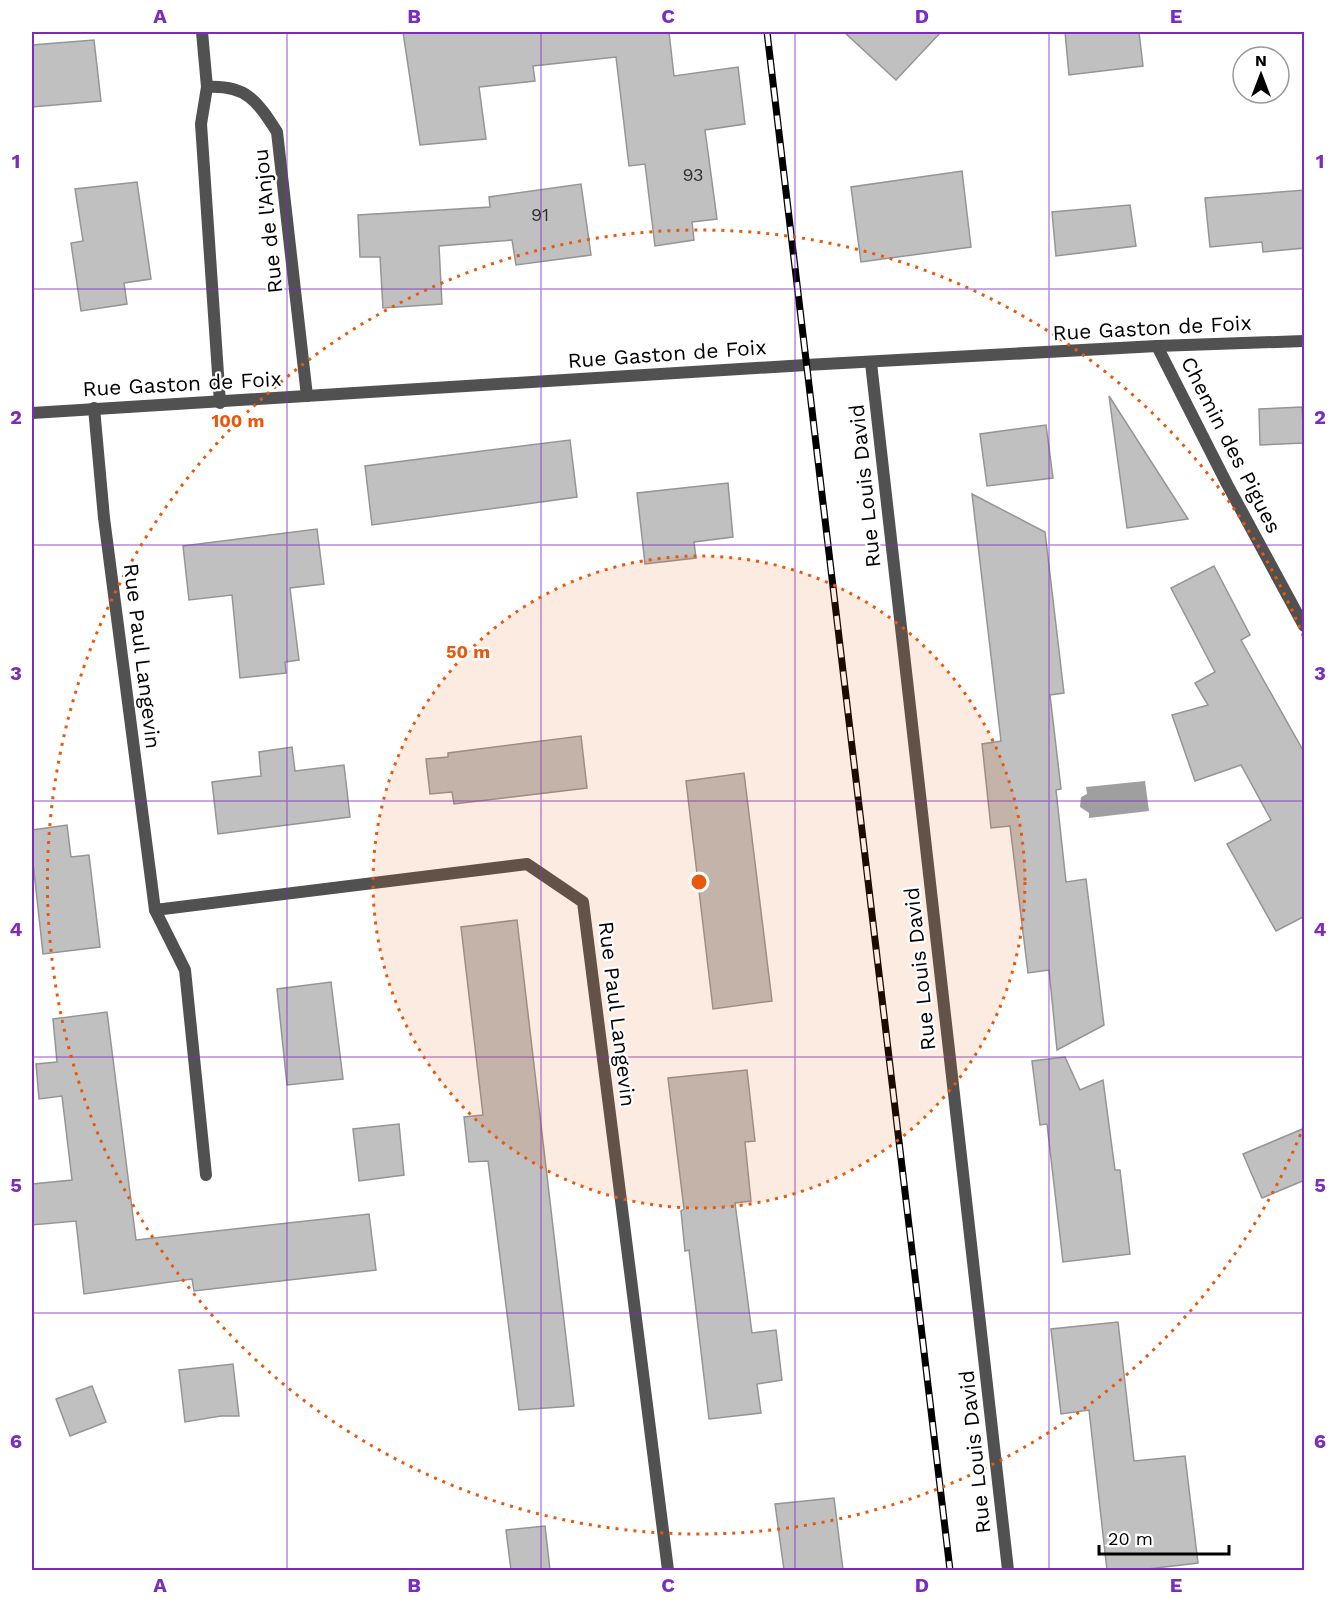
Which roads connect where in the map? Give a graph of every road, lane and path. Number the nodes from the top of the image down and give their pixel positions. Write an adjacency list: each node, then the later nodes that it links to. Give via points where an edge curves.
1 (202, 32): 2 (street)
2 (207, 87): 6 (street, Rue de l'Anjou, via 227,86 257,101 277,132); 7 (street, via 201,124)
3 (1305, 341): 4 (street, Rue Gaston de Foix)
4 (1158, 346): 5 (street, Rue Gaston de Foix); 10 (street, Chemin des Pigues, via 1227,484)
5 (872, 363): 6 (street, Rue Gaston de Foix); 14 (street, Rue Louis David)
6 (307, 396): 7 (street, Rue Gaston de Foix)
7 (220, 403): 8 (street, Rue Gaston de Foix)
8 (94, 408): 9 (street, Rue Gaston de Foix); 11 (street, Rue Paul Langevin, via 104,518)
9 (32, 413)
10 (1305, 626)
11 (155, 910): 12 (street, Rue Paul Langevin, via 185,970); 13 (street, Rue Paul Langevin, via 527,864 583,902)
12 (206, 1175)
13 (668, 1570)
14 (1008, 1570)

